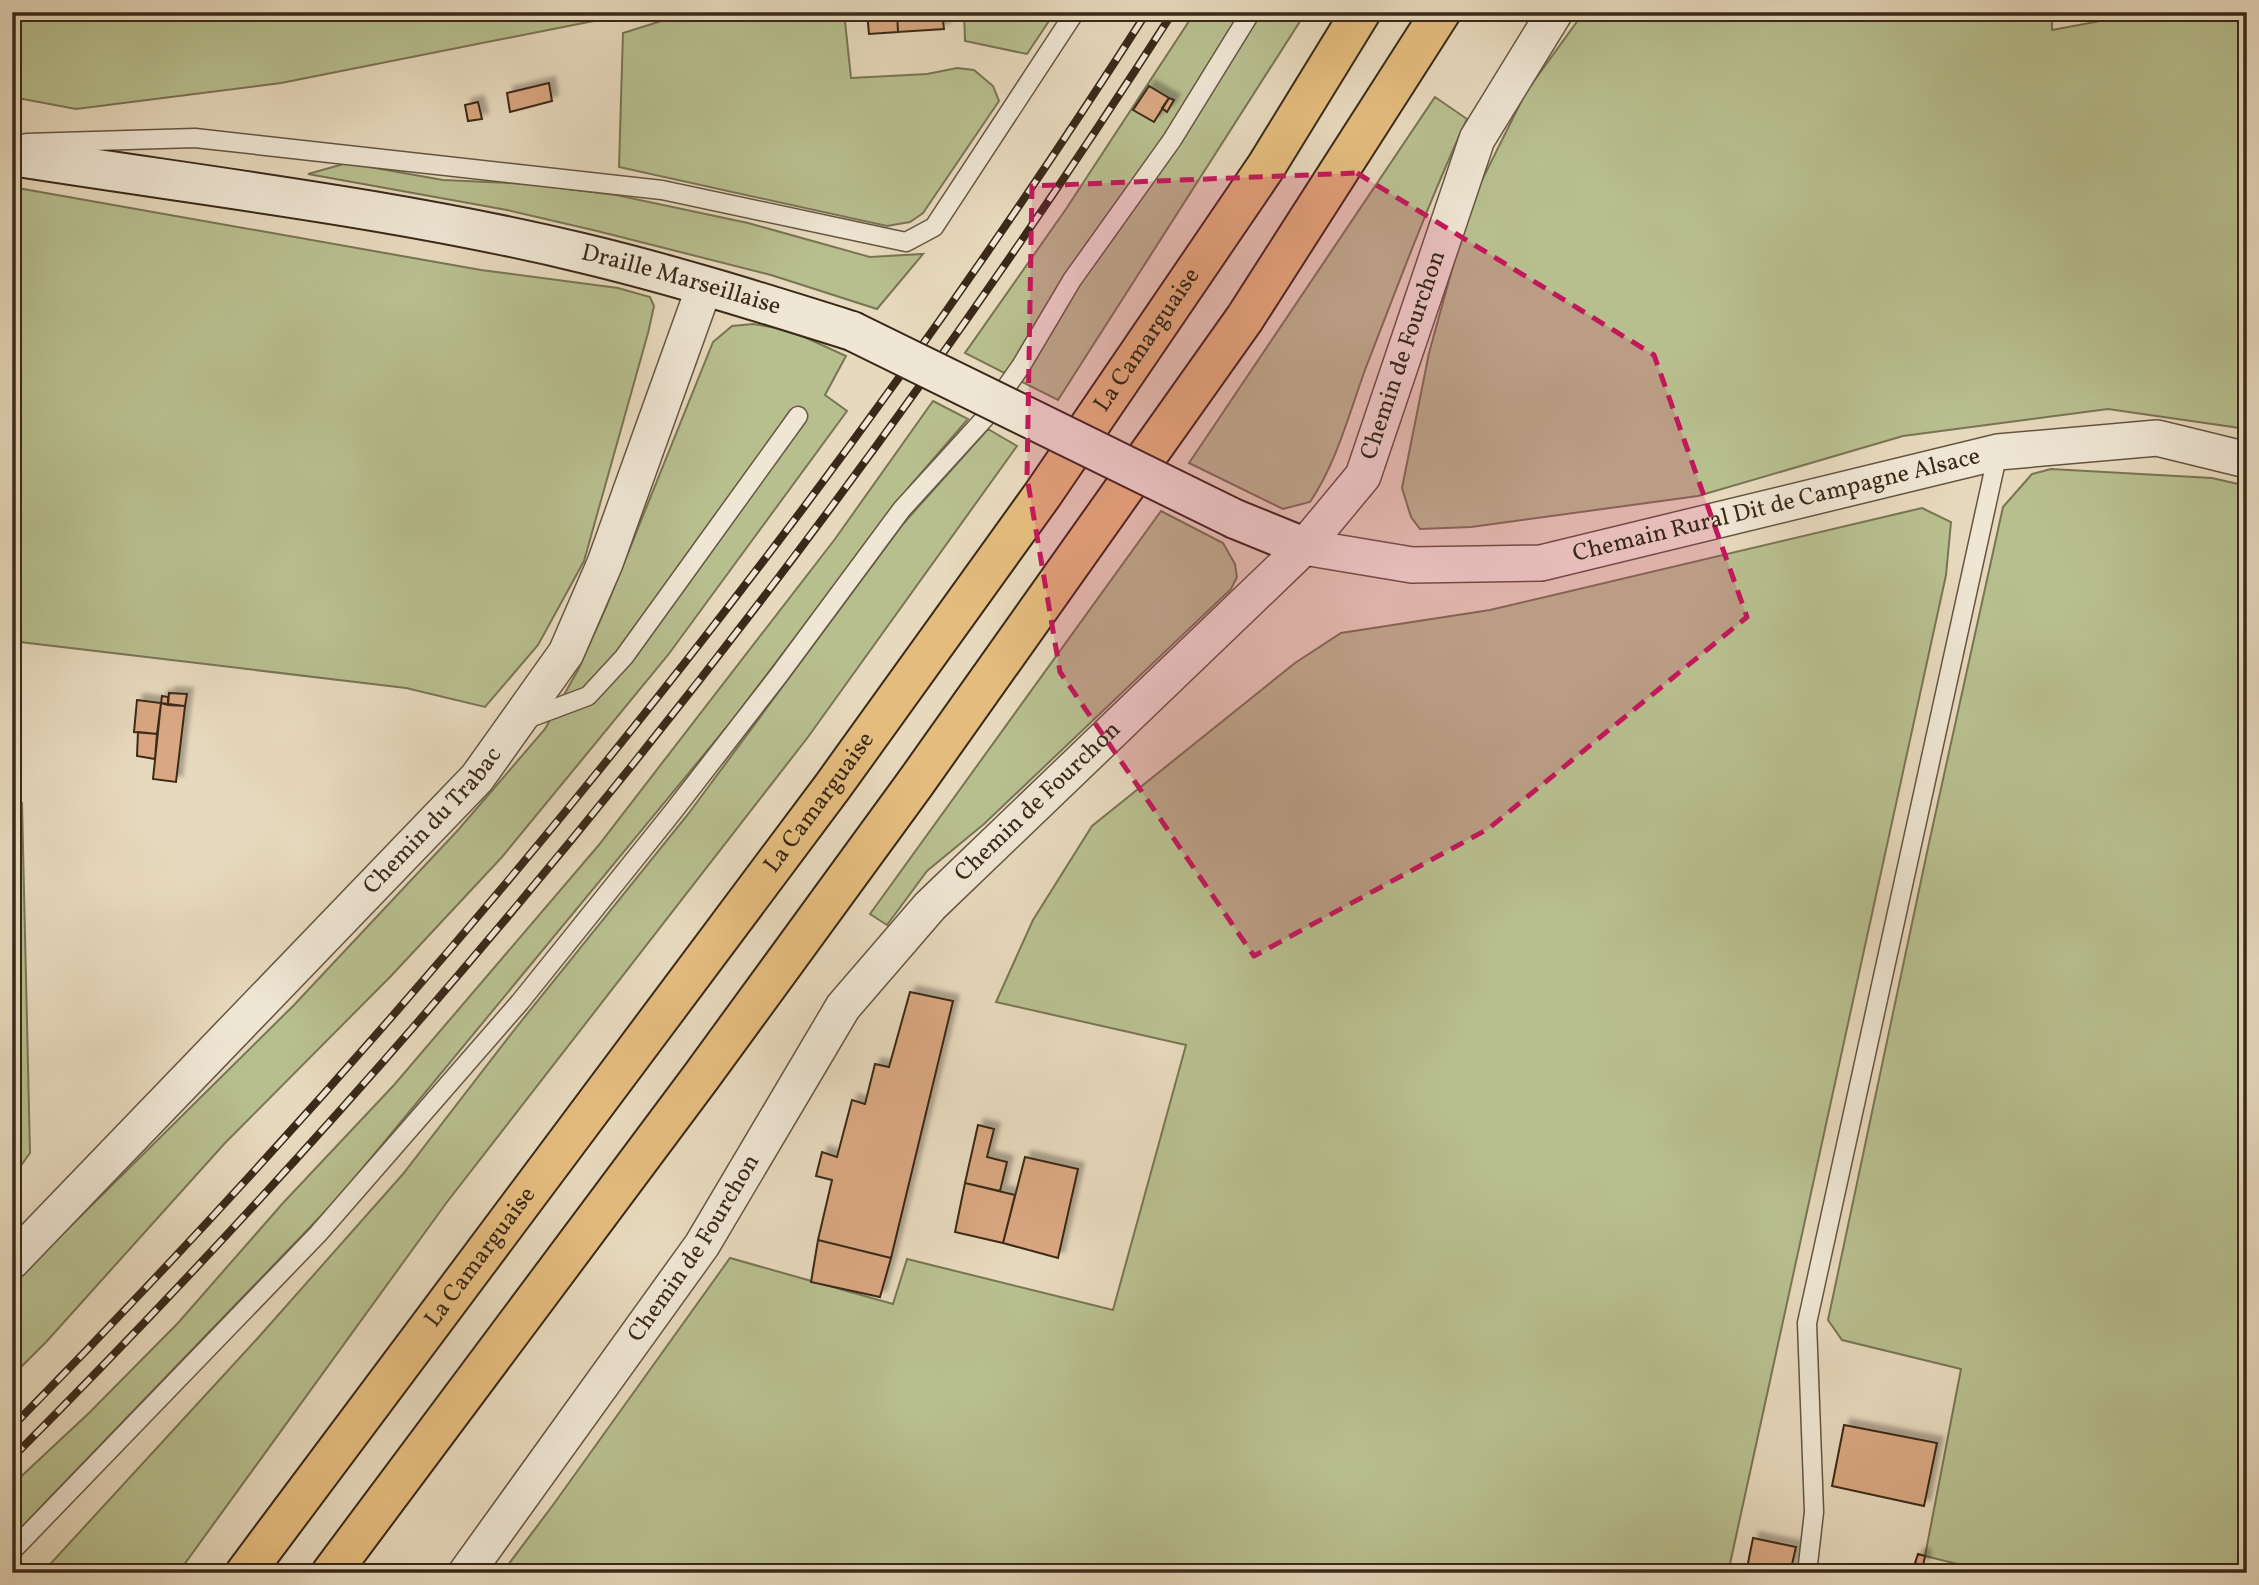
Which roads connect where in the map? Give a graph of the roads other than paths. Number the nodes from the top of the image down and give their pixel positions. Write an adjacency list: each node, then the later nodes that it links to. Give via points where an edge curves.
1 (1074, 12): 6 (lane, via 934,228 906,242 662,190 195,138)
2 (1251, 12): 15 (lane, via 1172,140 1072,280 984,419 902,509 779,675 520,1002 318,1234)
3 (1361, 12): 16 (highway, La Camarguaise, via 1267,165 1043,494 874,730)
4 (1441, 12): 17 (highway, via 1245,318 946,740)
5 (1555, 12): 12 (street, Chemin de Fourchon, via 1477,139 1363,475)
6 (12, 144)
7 (12, 156): 8 (street, Draille Marseillaise, via 413,218)
8 (705, 285): 12 (street, Draille Marseillaise, bridge, via 852,331 1234,519); 13 (street, Chemin du Trabac, via 576,631 566,653)
9 (798, 416): 13 (lane, via 624,657 588,696)
10 (1998, 452): 11 (street, Chemain Rural Dit de Campagne Alsace, via 2157,438); 12 (street, Chemain Rural Dit de Campagne Alsace, via 1541,563 1412,565); 19 (lane, via 1807,1323 1814,1512)
11 (2247, 460)
12 (1304, 548): 18 (street, Chemin de Fourchon, via 930,906 843,1007 702,1245)
13 (517, 722): 14 (street, Chemin du Trabac, via 477,778)
14 (12, 1261)
15 (12, 1551)
16 (245, 1573)
17 (331, 1573)
18 (466, 1573)
19 (1807, 1573)

